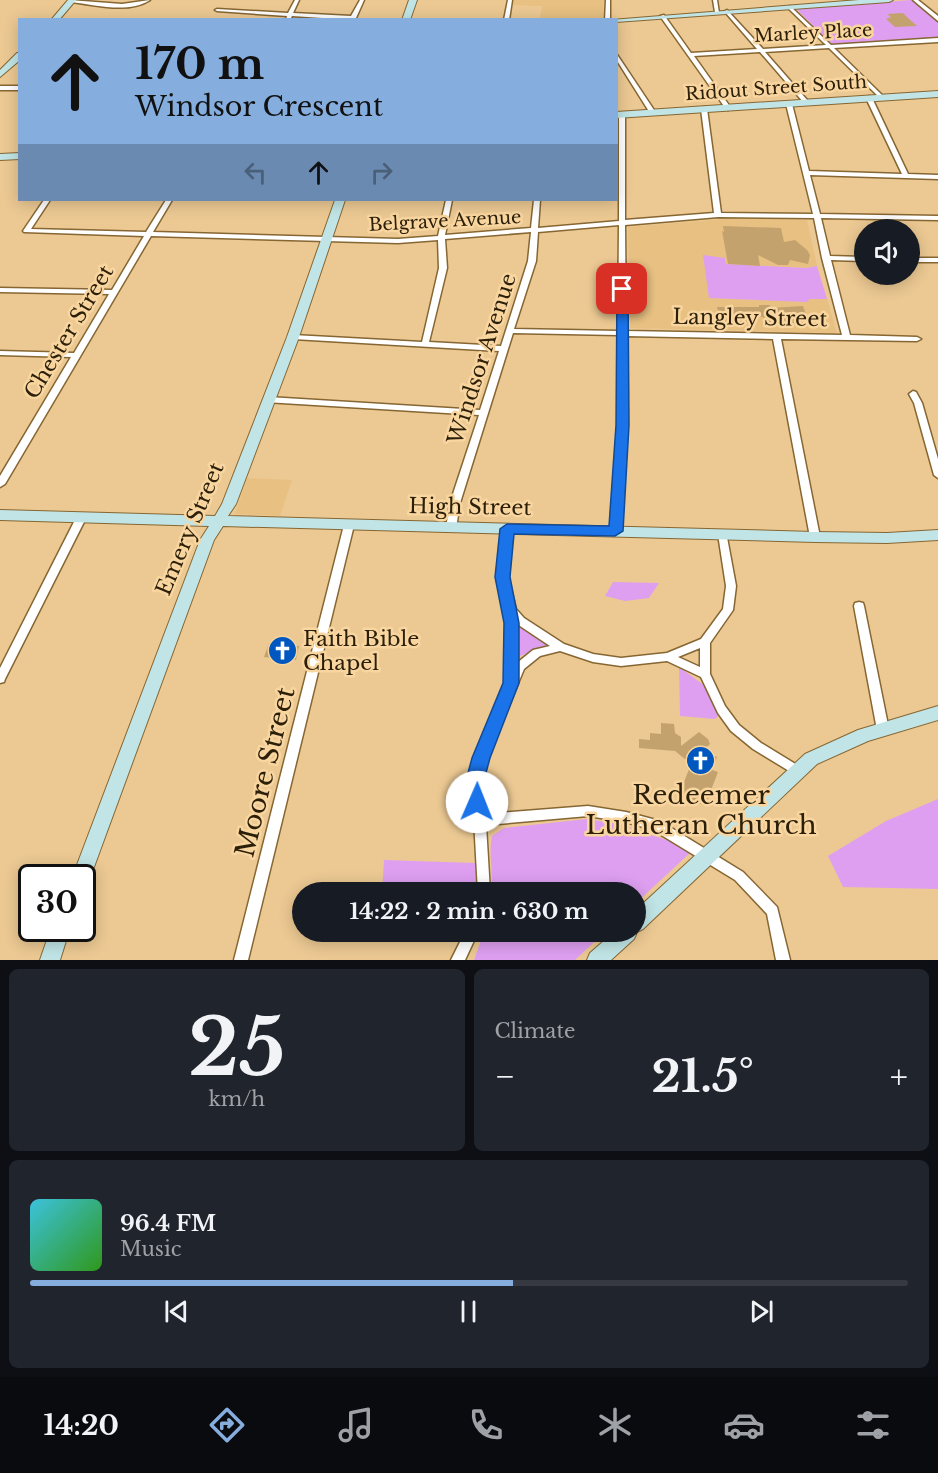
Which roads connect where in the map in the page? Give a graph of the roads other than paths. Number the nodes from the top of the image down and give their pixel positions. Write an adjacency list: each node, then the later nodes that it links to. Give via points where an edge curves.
1 (148, 0): 10 (street, via 139,5)
2 (297, 0): 17 (street)
3 (362, 0): 17 (street, via 353,18)
4 (413, 0): 19 (street)
5 (510, 0): 20 (street)
6 (608, 0): 21 (street)
7 (715, 0): 14 (street)
8 (889, 0): 11 (street)
9 (915, 0): 22 (street)
10 (72, 1): 18 (street)
11 (824, 2): 12 (street)
12 (790, 7): 15 (street); 25 (street)
13 (219, 8): 17 (street)
14 (717, 12): 15 (street); 16 (street)
15 (727, 12): 26 (street)
16 (662, 16): 23 (street); 27 (street)
17 (288, 17)
18 (56, 18)
19 (407, 18)
20 (506, 18)
21 (607, 18)
22 (938, 19)
23 (618, 20)
24 (938, 40): 25 (street, Marley Place)
25 (829, 47): 26 (street, Marley Place); 35 (street)
26 (760, 51): 27 (street, Marley Place); 37 (street)
27 (690, 55): 39 (street)
28 (618, 57): 41 (street)
29 (18, 59): 30 (street); 31 (street)
30 (0, 62)
31 (0, 75)
32 (0, 88): 33 (street)
33 (18, 88)
34 (938, 94): 35 (street, Ridout Street South)
35 (880, 97): 36 (street, Ridout Street South)
36 (869, 98): 37 (street, Ridout Street South); 46 (street)
37 (806, 102): 38 (street, Ridout Street South)
38 (789, 104): 39 (street, Ridout Street South); 45 (street)
39 (728, 108): 40 (street, Ridout Street South)
40 (704, 109): 41 (street, Ridout Street South); 53 (street)
41 (653, 113): 42 (street, Ridout Street South)
42 (619, 115): 56 (street)
43 (18, 156): 44 (street)
44 (0, 157)
45 (805, 173): 46 (street); 54 (street)
46 (906, 176): 47 (street)
47 (938, 177)
48 (46, 201): 58 (street, Belgrave Avenue, via 26,231)
49 (167, 201): 58 (street, Chester Street)
50 (340, 201): 60 (street, Emery Street)
51 (449, 201): 59 (street)
52 (537, 201): 57 (street, Windsor Avenue)
53 (718, 215): 54 (street, Belgrave Avenue); 56 (street, Belgrave Avenue)
54 (817, 216): 55 (street, Belgrave Avenue); 61 (street)
55 (938, 218)
56 (623, 222): 57 (street, Belgrave Avenue); 68 (street)
57 (534, 230): 59 (street, Belgrave Avenue); 67 (street, Windsor Avenue, via 532,261)
58 (147, 236): 60 (street, Belgrave Avenue); 66 (street, Chester Street)
59 (441, 237): 60 (street, Belgrave Avenue); 73 (street, via 443,268)
60 (326, 240): 69 (street, Emery Street)
61 (826, 258): 62 (street); 71 (street)
62 (854, 259)
63 (920, 260): 64 (street)
64 (938, 260)
65 (0, 290): 66 (street)
66 (113, 292): 76 (street, Chester Street)
67 (510, 331): 68 (street, Langley Street); 74 (street, Windsor Avenue)
68 (622, 334): 70 (street, Langley Street); 88 (street, via 622,425)
69 (292, 337): 73 (street); 78 (street, Emery Street)
70 (777, 337): 71 (street, Langley Street); 91 (street)
71 (848, 338): 72 (street, Langley Street)
72 (916, 339)
73 (425, 344): 74 (street)
74 (504, 349): 79 (street, Windsor Avenue)
75 (0, 353): 76 (street)
76 (76, 355): 81 (street, Chester Street)
77 (913, 394): 80 (street)
78 (268, 400): 79 (street); 84 (street, Emery Street)
79 (484, 413): 86 (street, Windsor Avenue, via 455,503)
80 (938, 475)
81 (0, 484)
82 (0, 515): 83 (street, High Street)
83 (81, 518): 84 (street, High Street); 98 (street)
84 (219, 522): 85 (street, High Street); 105 (street, Emery Street, via 203,551)
85 (349, 525): 86 (street, High Street); 112 (street, Moore Street)
86 (451, 528): 87 (street, High Street)
87 (507, 529): 88 (street, High Street); 92 (street, via 503,577)
88 (615, 531): 89 (street, High Street)
89 (723, 534): 91 (street, High Street); 94 (street, via 731,586 728,610)
90 (938, 535): 91 (street, High Street)
91 (815, 537)
92 (506, 594): 95 (street, via 520,621); 99 (street, via 512,623)
93 (859, 606): 101 (street)
94 (705, 642): 96 (street); 97 (street)
95 (560, 647): 96 (street, via 592,658 621,662); 99 (street, via 528,659)
96 (668, 657): 97 (street)
97 (705, 674): 102 (street, via 735,728)
98 (0, 679)
99 (511, 683): 103 (street, via 474,784)
100 (938, 713): 101 (street)
101 (884, 730): 102 (street, via 811,759)
102 (798, 771): 104 (street)
103 (480, 820): 104 (street, via 588,811 626,817 656,825); 106 (street)
104 (707, 856): 107 (street); 115 (street, via 739,876 773,911)
105 (86, 864)
106 (483, 882)
107 (646, 914)
108 (57, 942): 111 (street)
109 (467, 942): 113 (street)
110 (616, 942): 114 (street)
111 (50, 960)
112 (241, 960)
113 (458, 960)
114 (597, 960)
115 (783, 960)

